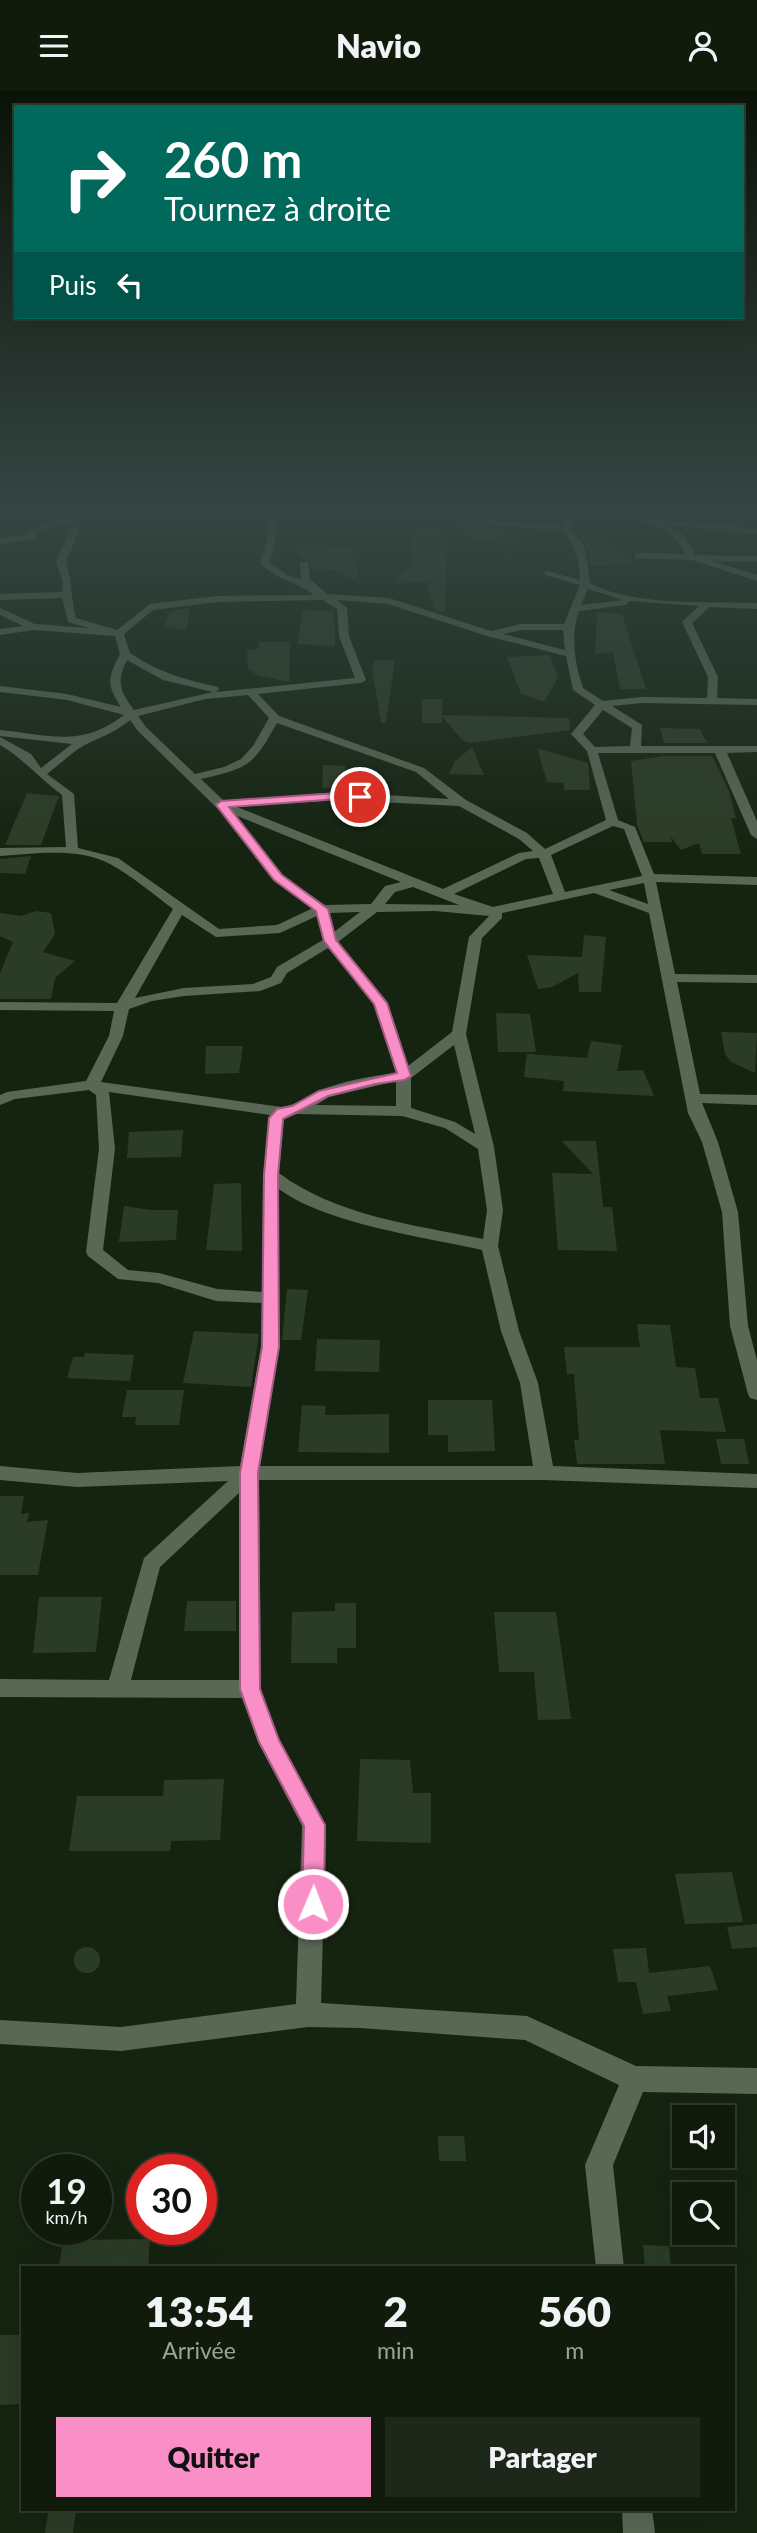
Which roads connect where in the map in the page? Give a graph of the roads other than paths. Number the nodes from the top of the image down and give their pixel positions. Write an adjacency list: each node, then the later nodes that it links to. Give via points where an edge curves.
1 (29, 625): 8 (street)
2 (43, 625): 8 (street)
3 (91, 625): 11 (street)
4 (130, 625): 11 (street)
5 (342, 625): 16 (street, via 361,680)
6 (463, 625): 12 (street)
7 (688, 625): 17 (street, via 713,677)
8 (33, 627): 10 (street); 11 (street)
9 (568, 627): 12 (street, via 520,627); 14 (street)
10 (0, 632)
11 (119, 633): 13 (street)
12 (491, 634): 14 (street)
13 (125, 654): 16 (street, via 158,676 186,686); 20 (street, via 114,675 118,695)
14 (570, 654): 19 (street, via 578,690)
15 (0, 689): 20 (street, via 92,700)
16 (251, 692): 20 (street); 21 (street)
17 (712, 701): 18 (street); 19 (street)
18 (757, 702)
19 (602, 703): 27 (street, via 577,734); 28 (street, via 638,727)
20 (132, 714): 23 (street); 30 (street)
21 (275, 718): 30 (street, via 253,756 230,769); 31 (street, via 420,770)
22 (0, 733): 23 (street, via 72,741)
23 (107, 733): 29 (street, via 79,744)
24 (0, 740): 29 (street, via 27,756)
25 (719, 748): 26 (street); 28 (street); 35 (street)
26 (757, 749)
27 (592, 750): 28 (street); 34 (street)
28 (635, 750)
29 (40, 774): 36 (street, via 68,794)
30 (192, 778): 32 (street)
31 (463, 803): 32 (street, via 338,796); 33 (street)
32 (221, 805): 42 (street); 48 (street, via 278,878)
33 (490, 820): 38 (street, via 523,836); 39 (street)
34 (612, 822): 38 (street); 40 (street, via 629,827)
35 (757, 835)
36 (72, 850): 37 (street); 47 (street, via 114,861)
37 (0, 852)
38 (544, 854): 39 (street); 45 (street)
39 (523, 856): 44 (street)
40 (649, 878): 41 (street); 43 (street); 50 (street)
41 (757, 881)
42 (416, 882): 44 (street); 46 (street, via 390,889)
43 (594, 889): 45 (street); 50 (street)
44 (445, 893): 49 (street)
45 (560, 895): 49 (street)
46 (377, 907): 48 (street); 49 (street); 51 (street)
47 (180, 908): 48 (street, via 216,933 280,929); 55 (street)
48 (322, 909): 51 (street)
49 (492, 911): 56 (street, via 498,915 477,937)
50 (656, 911): 52 (street)
51 (330, 941): 55 (street, via 282,970 276,979 255,988 149,997); 57 (street, via 381,1003)
52 (669, 978): 53 (street); 59 (street)
53 (757, 979)
54 (0, 1006): 55 (street)
55 (122, 1007): 58 (street, via 116,1036)
56 (459, 1034): 57 (street); 64 (street)
57 (404, 1076): 62 (street, via 324,1094); 63 (street)
58 (92, 1085): 60 (street); 62 (street); 67 (street, via 103,1094 108,1132 94,1252 124,1275 159,1278 216,1295)
59 (694, 1098): 61 (street); 68 (street, via 730,1212)
60 (0, 1100)
61 (757, 1100)
62 (289, 1110): 63 (street); 65 (street, via 276,1118)
63 (403, 1111): 64 (street, via 450,1125)
64 (486, 1147): 66 (street, via 495,1210)
65 (271, 1175): 66 (street, via 282,1186 367,1219); 67 (street)
66 (490, 1246): 72 (street, via 510,1331 529,1383)
67 (270, 1298): 71 (street, via 271,1347)
68 (748, 1327): 69 (street)
69 (757, 1394)
70 (0, 1473): 71 (street, via 77,1480)
71 (249, 1473): 72 (street); 75 (street, via 151,1563); 76 (street)
72 (544, 1473): 73 (street)
73 (757, 1481)
74 (0, 1688): 75 (street)
75 (118, 1689): 76 (street)
76 (250, 1689): 77 (street, via 269,1742 314,1825)
77 (308, 2015): 78 (street, via 121,2039); 79 (street, via 527,2028)
78 (0, 2032)
79 (635, 2079): 80 (street); 81 (street, via 599,2165)
80 (757, 2081)
81 (611, 2266)
82 (637, 2511): 83 (street)
83 (639, 2533)

